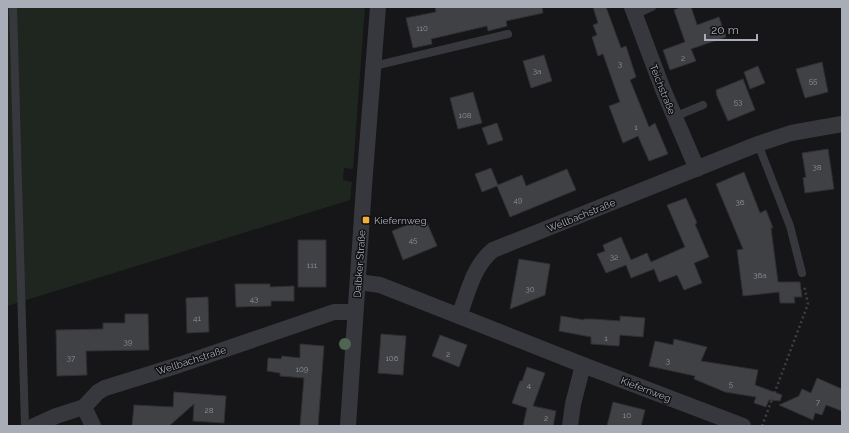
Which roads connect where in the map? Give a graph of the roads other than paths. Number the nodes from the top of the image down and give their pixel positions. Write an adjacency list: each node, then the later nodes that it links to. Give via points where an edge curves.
1 (13, 7): 18 (lane)
2 (378, 7): 6 (street, Dalbker Straße)
3 (652, 7): 4 (lane)
4 (633, 11): 8 (street, Teichstraße)
5 (508, 34): 6 (lane)
6 (374, 66): 13 (street, Dalbker Straße)
7 (702, 105): 8 (lane)
8 (674, 117): 11 (street, Teichstraße)
9 (842, 124): 10 (street, Wellbachstraße, via 791,133)
10 (758, 144): 11 (street, Wellbachstraße); 12 (lane, via 790,226)
11 (697, 169): 15 (street, Wellbachstraße, via 493,250 479,265)
12 (802, 273)
13 (358, 282): 14 (street, Dalbker Straße); 15 (street, via 380,285)
14 (355, 312): 17 (street, Wellbachstraße, via 334,312 105,388); 21 (street, Dalbker Straße)
15 (459, 316): 16 (street, Kiefernweg)
16 (583, 365): 22 (street); 23 (street, Kiefernweg)
17 (84, 407): 19 (street, Wellbachstraße); 20 (street)
18 (25, 426)
19 (34, 426)
20 (93, 426)
21 (348, 426)
22 (570, 426)
23 (743, 426)

